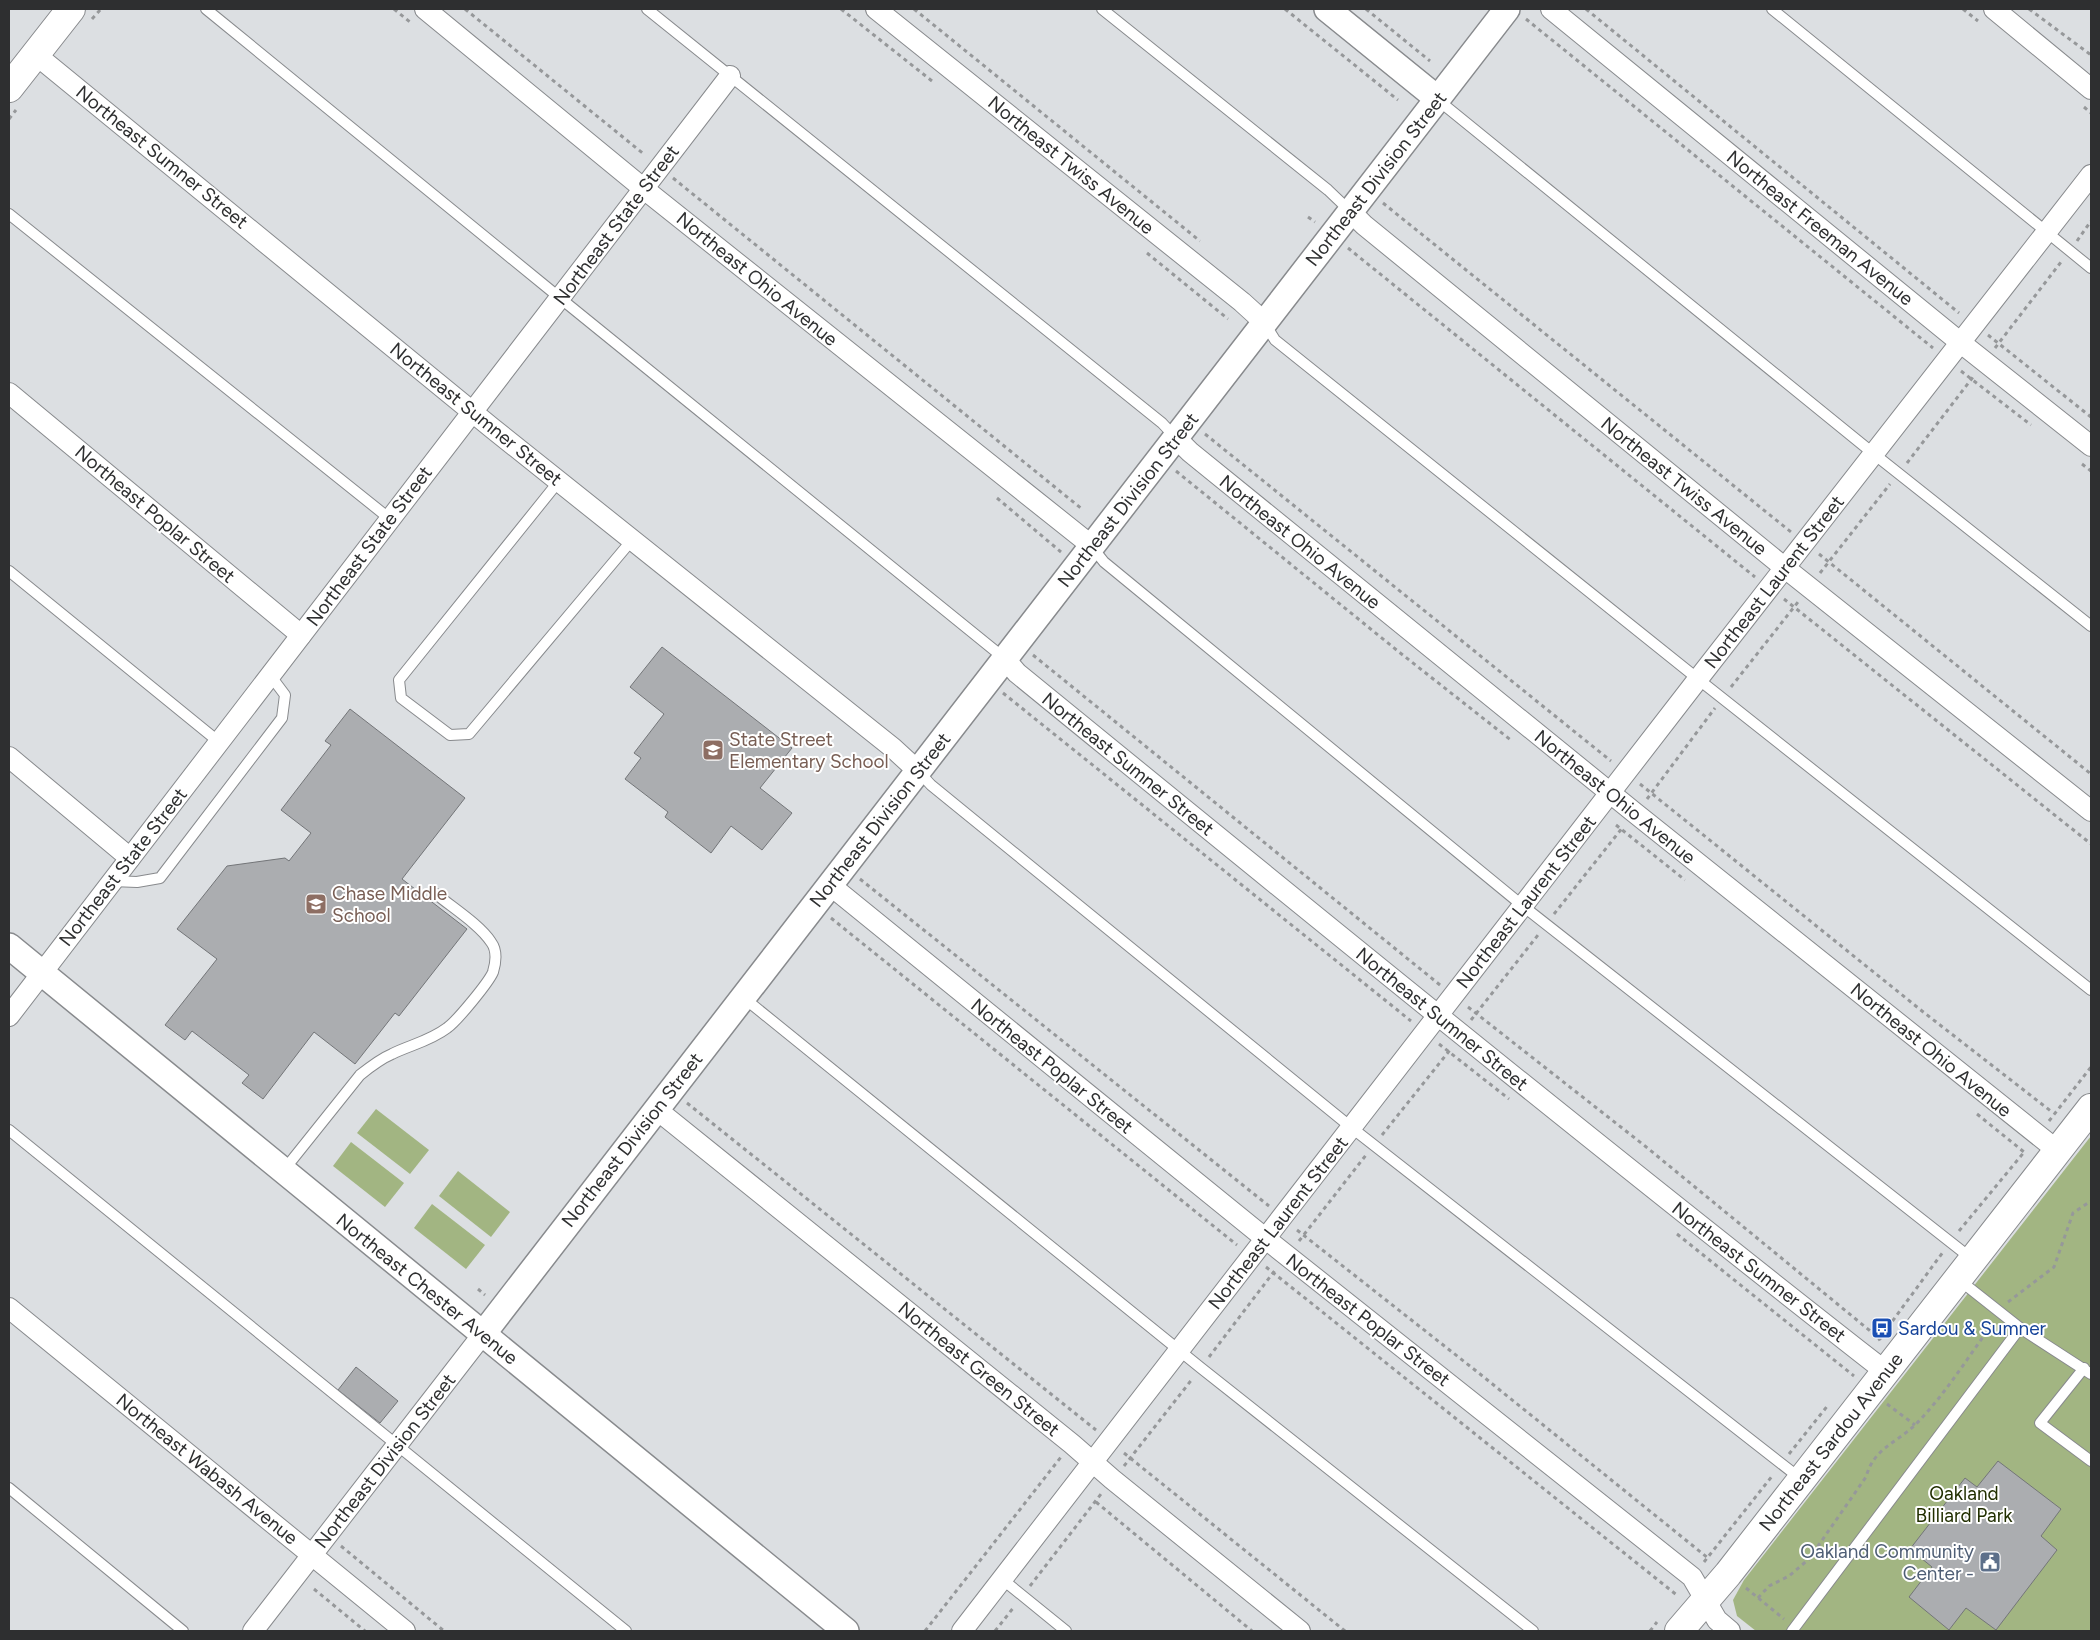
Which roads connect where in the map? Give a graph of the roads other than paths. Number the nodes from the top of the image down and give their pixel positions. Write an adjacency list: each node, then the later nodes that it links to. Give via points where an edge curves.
1 (71, 9): 12 (main road)
2 (206, 9): 23 (lane)
3 (425, 9): 18 (street, Northeast Ohio Avenue)
4 (647, 9): 13 (lane)
5 (876, 9): 24 (street, Northeast Twiss Avenue)
6 (1102, 9): 19 (lane, via 1328,190)
7 (1327, 9): 16 (street)
8 (1551, 9): 25 (street, Northeast Freeman Avenue)
9 (1772, 9): 21 (lane)
10 (1994, 9): 15 (street)
11 (1516, 13): 16 (street, Northeast Division Street)
12 (35, 54): 14 (main road); 27 (street, Northeast Sumner Street)
13 (730, 76): 18 (street, Northeast State Street); 28 (lane, via 1162,422)
14 (9, 88)
15 (2091, 89)
16 (1438, 99): 19 (street, Northeast Division Street); 30 (lane)
17 (2091, 175): 21 (street, Northeast Laurent Street)
18 (644, 189): 23 (street, Northeast State Street); 34 (street, Northeast Ohio Avenue)
19 (1351, 212): 24 (street, Northeast Division Street); 35 (street, Northeast Twiss Avenue)
20 (9, 214): 32 (lane)
21 (2048, 233): 22 (lane); 25 (street, Northeast Laurent Street)
22 (2091, 268)
23 (560, 298): 27 (street, Northeast State Street); 39 (lane)
24 (1264, 323): 28 (street, Northeast Division Street); 41 (lane, via 1275,340)
25 (1961, 343): 29 (street, Northeast Freeman Avenue); 30 (street, Northeast Laurent Street)
26 (9, 393): 38 (street, Northeast Poplar Street)
27 (472, 412): 31 (street, Northeast Sumner Street); 32 (street, Northeast State Street)
28 (1176, 438): 34 (street, Northeast Division Street); 45 (street, Northeast Ohio Avenue)
29 (2091, 446)
30 (1874, 454): 35 (street, Northeast Laurent Street); 37 (lane)
31 (552, 489): 33 (street, Northeast Sumner Street); 33 (lane, via 399,680 401,698 450,736 469,734)
32 (390, 519): 38 (street, Northeast State Street)
33 (632, 540): 44 (street, Northeast Sumner Street, via 893,748)
34 (1092, 546): 39 (street, Northeast Division Street); 51 (lane, via 1104,562)
35 (1785, 568): 41 (street, Northeast Laurent Street); 46 (street, Northeast Twiss Avenue)
36 (9, 571): 42 (lane)
37 (2091, 626)
38 (301, 635): 40 (street, Northeast State Street)
39 (1005, 659): 44 (street, Northeast Division Street); 57 (street, Northeast Sumner Street, via 1016,673)
40 (270, 675): 42 (street, Northeast State Street); 48 (lane, via 285,695 282,718 184,847 160,878 137,882)
41 (1698, 679): 45 (street, Northeast Laurent Street); 54 (lane)
42 (219, 742): 47 (street, Northeast State Street)
43 (9, 757): 47 (street)
44 (918, 772): 49 (street, Northeast Division Street); 60 (lane)
45 (1610, 793): 51 (street, Northeast Laurent Street); 62 (street, Northeast Ohio Avenue)
46 (2091, 811)
47 (130, 858): 48 (street, Northeast State Street)
48 (112, 881): 53 (street, Northeast State Street)
49 (830, 885): 55 (street, Northeast Division Street); 64 (street, Northeast Poplar Street)
50 (436, 894): 63 (lane, via 492,943 496,954 492,974 448,1028 373,1064 360,1075)
51 (1523, 906): 57 (street, Northeast Laurent Street); 65 (lane, via 1950,1243)
52 (9, 946): 53 (street, Northeast Chester Avenue)
53 (42, 973): 56 (street, Northeast State Street); 63 (street, Northeast Chester Avenue)
54 (2091, 990)
55 (743, 997): 59 (street, Northeast Division Street); 69 (lane)
56 (9, 1016)
57 (1438, 1016): 60 (street, Northeast Laurent Street); 71 (street, Northeast Sumner Street, via 1864,1355)
58 (2091, 1108): 62 (main road, Northeast Sardou Avenue)
59 (656, 1109): 68 (street, Northeast Division Street); 74 (street, Northeast Green Street)
60 (1352, 1128): 64 (street, Northeast Laurent Street); 75 (lane)
61 (9, 1130): 72 (lane)
62 (2048, 1143): 65 (main road, Northeast Sardou Avenue)
63 (283, 1171): 68 (street, Northeast Chester Avenue)
64 (1266, 1239): 69 (street, Northeast Laurent Street); 79 (street, Northeast Poplar Street)
65 (1966, 1269): 67 (lane, via 2000,1313); 71 (main road, Northeast Sardou Avenue)
66 (9, 1308): 77 (street, Northeast Wabash Avenue)
67 (2020, 1328): 70 (lane); 81 (lane)
68 (483, 1334): 72 (street, Northeast Division Street); 86 (street, Northeast Chester Avenue)
69 (1179, 1350): 74 (street, Northeast Laurent Street); 90 (lane)
70 (2087, 1371): 73 (lane, via 2040,1423)
71 (1864, 1380): 75 (main road, Northeast Sardou Avenue)
72 (398, 1444): 77 (street, Northeast Division Street); 85 (lane)
73 (2091, 1461)
74 (1092, 1462): 78 (street, Northeast Laurent Street); 89 (street, Northeast Green Street)
75 (1791, 1472): 79 (main road, Northeast Sardou Avenue, via 1728,1574)
76 (9, 1488): 82 (lane)
77 (312, 1554): 83 (street, Northeast Division Street); 84 (street, Northeast Wabash Avenue)
78 (1002, 1579): 87 (street, Northeast Laurent Street); 88 (lane)
79 (1699, 1588): 80 (main road, Northeast Sardou Avenue); 91 (street, Northeast Poplar Street, via 1716,1620)
80 (1670, 1624)
81 (1793, 1629)
82 (183, 1631)
83 (253, 1631)
84 (405, 1631)
85 (626, 1631)
86 (846, 1631)
87 (962, 1631)
88 (1066, 1631)
89 (1300, 1631)
90 (1532, 1631)
91 (1730, 1631)

